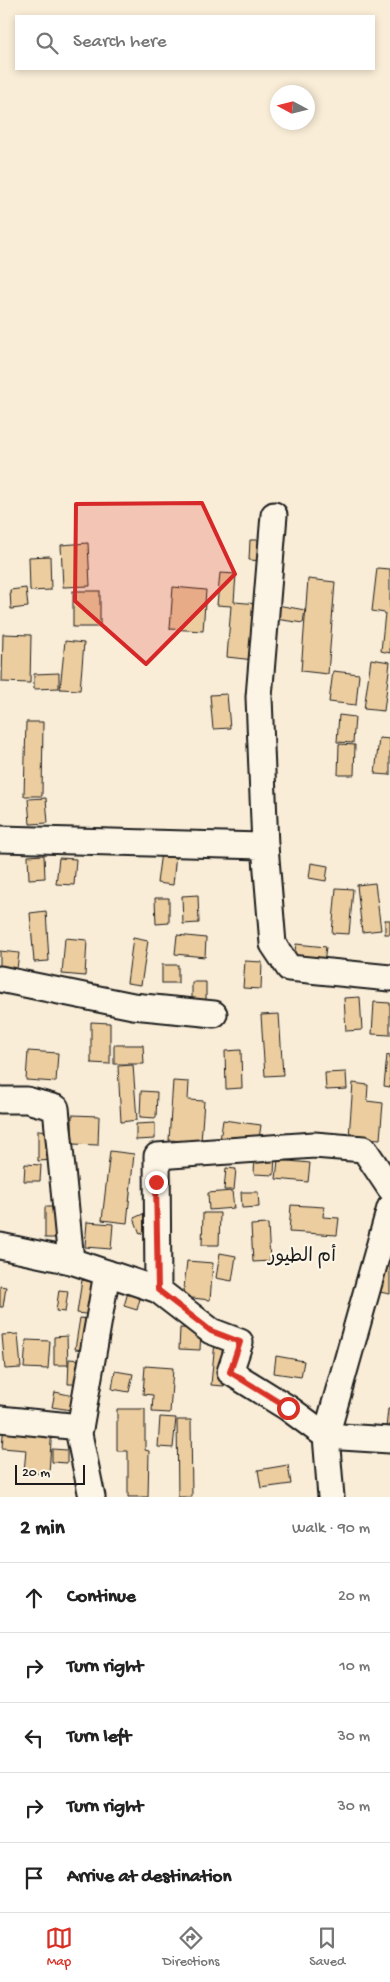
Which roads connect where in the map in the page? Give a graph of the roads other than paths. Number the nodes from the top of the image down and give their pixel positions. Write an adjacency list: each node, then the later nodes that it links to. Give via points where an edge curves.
1 (274, 515): 3 (street, via 259,697)
2 (0, 839): 3 (street)
3 (265, 846): 4 (street, via 274,944 289,968)
4 (390, 978)
5 (0, 979): 6 (street, via 133,1006)
6 (214, 1014)
7 (0, 1100): 11 (street, via 27,1100 56,1108)
8 (390, 1188): 13 (street, via 364,1149 314,1145 157,1156)
9 (390, 1208): 16 (street)
10 (0, 1246): 11 (street)
11 (71, 1261): 12 (street)
12 (107, 1273): 13 (street); 15 (street)
13 (158, 1290): 16 (street, via 211,1331 240,1342 230,1372)
14 (0, 1418): 15 (street)
15 (80, 1428): 18 (street)
16 (326, 1436): 17 (street); 19 (street)
17 (390, 1440)
18 (92, 1497)
19 (331, 1497)

